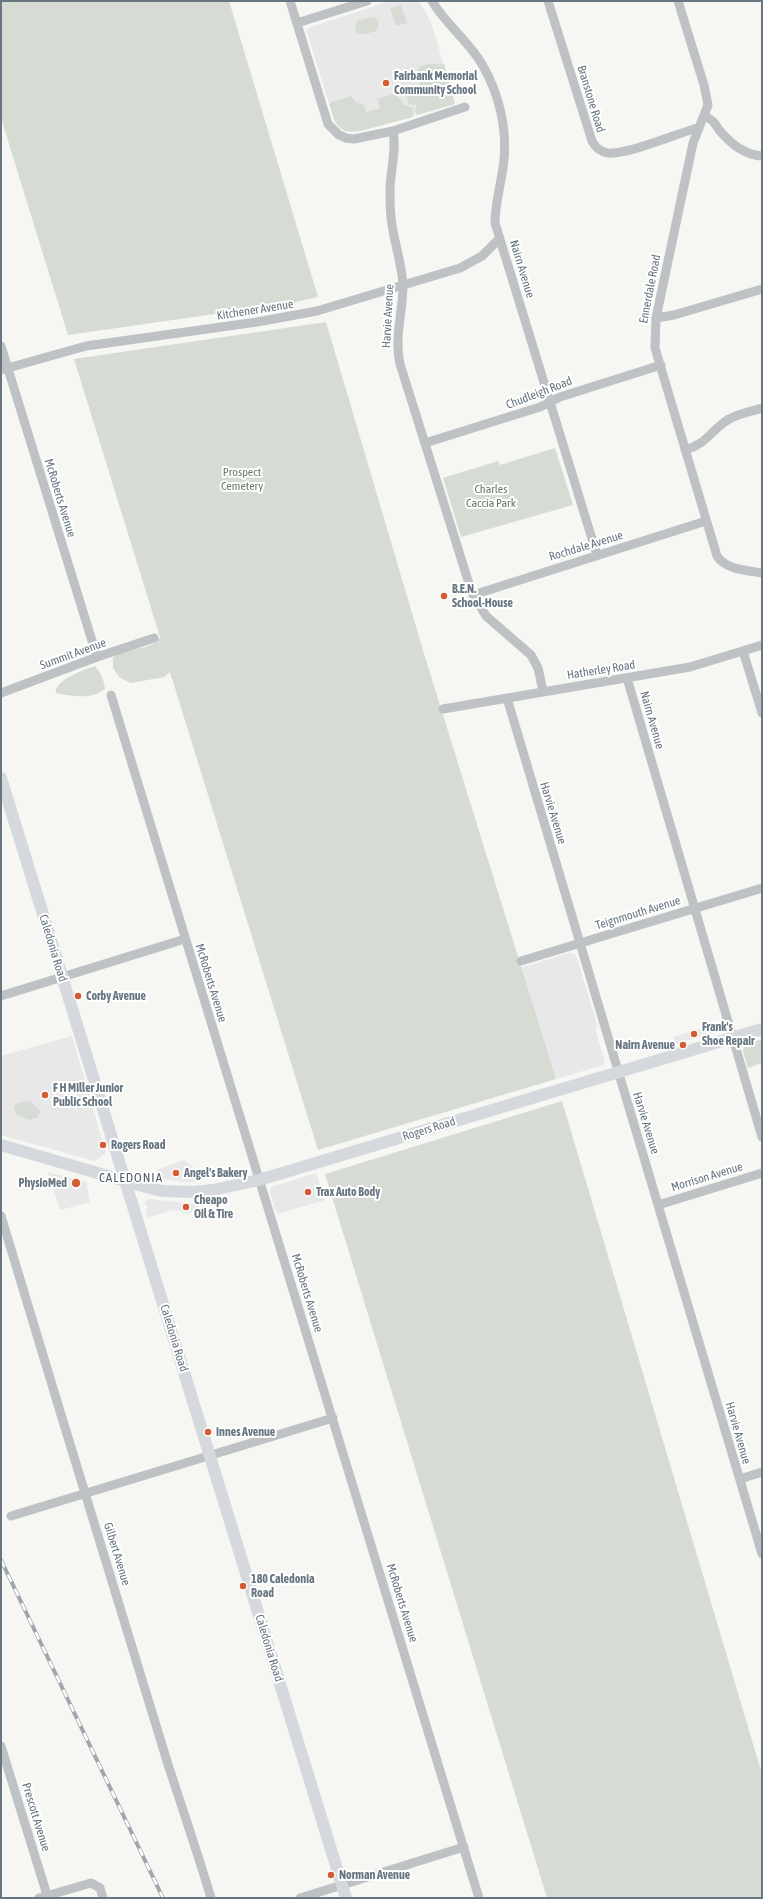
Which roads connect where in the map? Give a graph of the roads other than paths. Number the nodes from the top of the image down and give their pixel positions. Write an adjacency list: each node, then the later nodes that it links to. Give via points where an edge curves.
1 (290, 1): 6 (street)
2 (367, 1): 6 (street)
3 (432, 1): 12 (street, Nairn Avenue, via 483,65 501,113 504,159 495,213)
4 (548, 1): 9 (street, Branstone Road, via 592,141 597,148 610,154 626,151)
5 (678, 1): 8 (street, Ennerdale Road, via 707,96 708,105)
6 (297, 23): 10 (street, via 331,129 350,139)
7 (466, 108): 10 (street)
8 (704, 116): 9 (street, Ennerdale Road); 11 (street, via 714,121 728,140 740,149)
9 (697, 128): 15 (street, Ennerdale Road)
10 (393, 130): 13 (street, Harvie Avenue, via 391,224)
11 (762, 156)
12 (500, 238): 13 (street, Kitchener Avenue, via 482,256 462,267); 19 (street, Nairn Avenue)
13 (403, 286): 18 (street, Kitchener Avenue, via 306,314 86,346); 21 (street, Harvie Avenue, via 398,355)
14 (762, 289): 15 (street)
15 (656, 318): 17 (street, Ennerdale Road, via 654,339)
16 (1, 346): 18 (street, McRoberts Avenue)
17 (661, 365): 19 (street, Chudleigh Road); 22 (street, Ennerdale Road)
18 (4, 369): 30 (street, McRoberts Avenue)
19 (551, 402): 21 (street, Chudleigh Road); 24 (street, Nairn Avenue)
20 (762, 408): 22 (street, via 733,417 704,442)
21 (425, 443): 26 (street, Harvie Avenue)
22 (685, 450): 23 (street, Ennerdale Road)
23 (706, 521): 24 (street, Rochdale Avenue); 25 (street, Ennerdale Road, via 714,550 720,561 734,568)
24 (597, 555): 26 (street, Rochdale Avenue)
25 (762, 573)
26 (473, 595): 32 (street, Harvie Avenue, via 486,616 531,655 538,668)
27 (154, 638): 30 (street, Summit Avenue)
28 (762, 645): 29 (street, Hatherley Road)
29 (743, 651): 31 (street, Hatherley Road, via 690,667); 37 (street)
30 (98, 657): 33 (street, Summit Avenue)
31 (627, 678): 32 (street, Hatherley Road); 40 (street, Nairn Avenue)
32 (543, 691): 35 (street, Hatherley Road)
33 (1, 693)
34 (111, 695): 41 (street, McRoberts Avenue)
35 (507, 698): 36 (street, Hatherley Road); 42 (street, Harvie Avenue)
36 (443, 709)
37 (762, 712)
38 (1, 778): 44 (street, Caledonia Road)
39 (762, 888): 40 (street, Teignmouth Avenue)
40 (694, 909): 42 (street, Teignmouth Avenue); 47 (street, Nairn Avenue)
41 (185, 939): 44 (street); 52 (street, McRoberts Avenue)
42 (580, 943): 43 (street, Teignmouth Avenue); 48 (street, Harvie Avenue)
43 (521, 961)
44 (63, 978): 45 (street); 53 (street, Caledonia Road)
45 (1, 996)
46 (762, 1029): 47 (street, Rogers Road)
47 (732, 1039): 48 (street, Rogers Road); 49 (street, Nairn Avenue)
48 (618, 1072): 52 (street, Rogers Road); 54 (street, Harvie Avenue)
49 (762, 1137)
50 (1, 1145): 53 (street, Rogers Road)
51 (762, 1173): 54 (street, Morrison Avenue)
52 (260, 1180): 53 (street, Rogers Road, via 193,1192 162,1191); 56 (street, McRoberts Avenue)
53 (124, 1181): 57 (street, Caledonia Road)
54 (658, 1205): 59 (street, Harvie Avenue)
55 (1, 1216): 60 (street, Gilbert Avenue)
56 (332, 1418): 57 (street); 64 (street, McRoberts Avenue)
57 (210, 1455): 60 (street); 65 (street, Caledonia Road)
58 (762, 1472): 59 (street)
59 (740, 1479): 62 (street, Harvie Avenue)
60 (86, 1494): 61 (street); 68 (street, Gilbert Avenue)
61 (10, 1516)
62 (762, 1554)
63 (1, 1746): 66 (street, Prescott Avenue)
64 (464, 1847): 65 (street); 71 (street, McRoberts Avenue)
65 (342, 1885): 69 (street); 70 (street, Caledonia Road)
66 (43, 1897): 67 (street, via 88,1884 97,1886)
67 (103, 1898)
68 (211, 1898)
69 (300, 1898)
70 (346, 1898)
71 (479, 1898)

